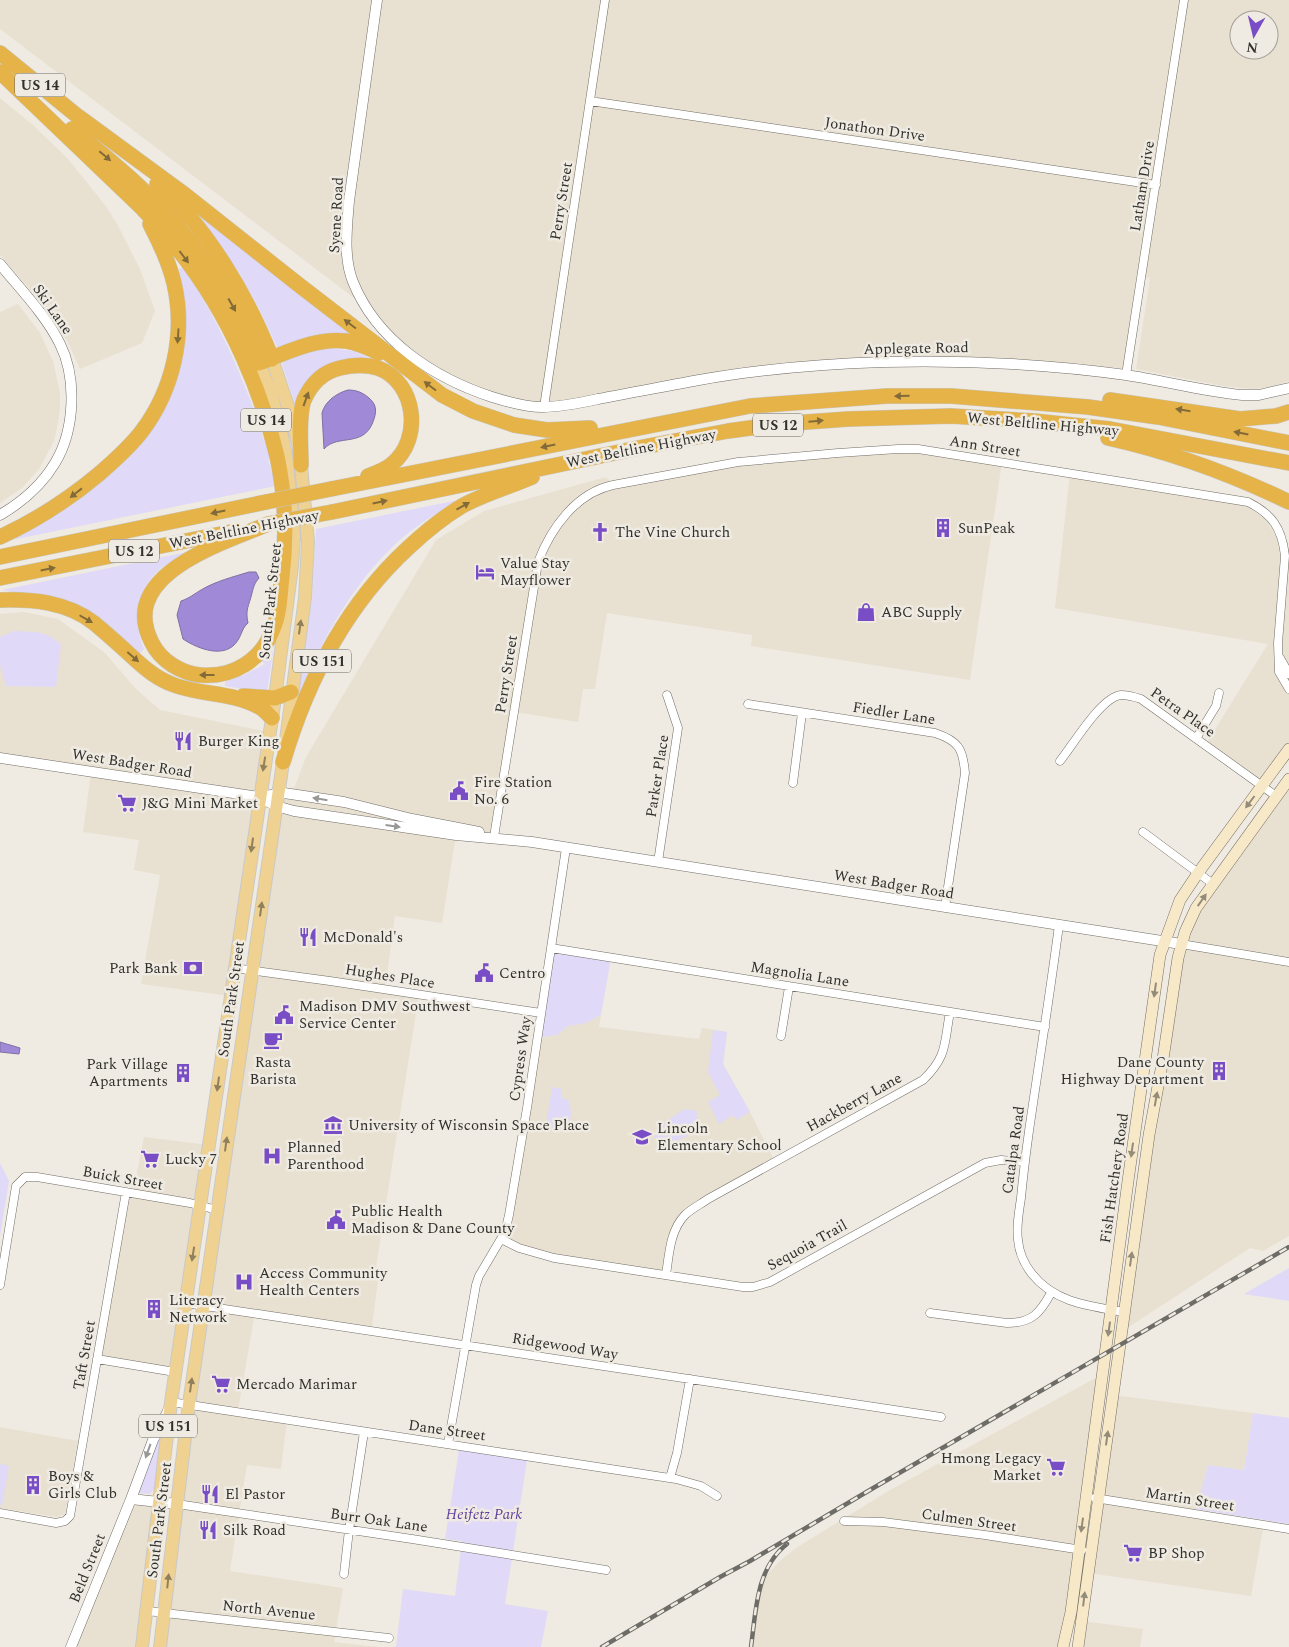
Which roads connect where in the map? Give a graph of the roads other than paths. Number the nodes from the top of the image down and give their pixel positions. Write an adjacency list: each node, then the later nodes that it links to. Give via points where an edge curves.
1 (377, 0): 17 (street, Syene Road, via 349,201 347,249 353,282 383,330 422,364 481,393)
2 (604, 0): 6 (street, Perry Street)
3 (1184, 0): 8 (street, Latham Drive)
4 (0, 53): 7 (highway, US 14)
5 (0, 70): 9 (highway, US 14); 11 (highway, US 14, one-way to 11, via 145,191 171,218 220,283)
6 (590, 101): 8 (street, Jonathon Drive); 17 (street, Perry Street)
7 (79, 117): 11 (highway, US 14, via 161,187 212,246 262,334); 12 (highway, one-way to 7)
8 (1156, 185): 13 (street, Latham Drive)
9 (141, 207): 28 (highway, US 14, one-way to 28, via 177,247 208,291 243,358 272,437 282,482 286,529 279,605 274,628 260,652 244,666 229,673 194,674 172,665 154,648 148,634 145,612 154,588 190,558); 29 (highway, one-way to 29, via 168,263 177,301 175,360 163,396 142,432 109,466 53,509)
10 (0, 264): 26 (street, Ski Lane, via 54,334 65,356 71,390 68,427 56,462 37,487)
11 (266, 361): 12 (highway, via 330,340 346,341); 23 (main road, South Park Street / US 14, via 289,409); 40 (main road, South Park Street / US 151, via 290,481 294,536)
12 (403, 364): 16 (highway, one-way to 12, via 596,428 539,429 497,420 454,402)
13 (1126, 375): 14 (street, Applegate Road, via 1242,395 1259,395); 17 (street, Applegate Road, via 971,361 884,362 716,377)
14 (1289, 388)
15 (951, 396): 16 (highway, West Beltline Highway / US 12, one-way to 16, via 887,396); 18 (highway, one-way to 15, via 1240,418 1073,396); 20 (highway, West Beltline Highway / US 12, one-way to 15, via 1117,410)
16 (750, 406): 24 (highway, West Beltline Highway / US 12, one-way to 24)
17 (544, 407)
18 (1289, 412)
19 (998, 418): 21 (highway, West Beltline Highway / US 12, via 1110,429); 22 (highway, West Beltline Highway / US 12, one-way to 19, via 779,424 908,416); 25 (highway, via 1104,437 1172,455)
20 (1289, 443)
21 (1289, 463)
22 (561, 464): 28 (highway, West Beltline Highway / US 12, one-way to 22, bridge); 37 (highway, US 151, one-way to 22, via 344,622 379,576 406,550 461,507)
23 (301, 465): 24 (highway, one-way to 24, via 303,408 310,388 334,369 358,365 377,368 400,385 406,395 410,404 410,434 403,451 391,464); 37 (main road, South Park Street / US 14, one-way to 23, via 307,561)
24 (352, 485): 30 (highway, West Beltline Highway / US 12, one-way to 30, bridge)
25 (1289, 502)
26 (0, 515)
27 (561, 521): 33 (street, Ann Street, via 589,494 613,485 738,462 898,449 918,449 1236,499 1248,502 1268,515 1284,543); 56 (street, Perry Street, via 545,543 538,562)
28 (268, 524): 31 (highway, West Beltline Highway / US 12, one-way to 28)
29 (0, 537)
30 (0, 557)
31 (0, 578)
32 (0, 600): 39 (highway, one-way to 39, via 27,599 65,608 94,623 150,672 168,683 197,692)
33 (1279, 656): 34 (street, Ann Street); 35 (street, Ann Street, via 1279,672)
34 (1289, 674)
35 (1289, 689)
36 (1219, 693): 44 (street, via 1216,706)
37 (298, 695): 40 (highway); 48 (highway, US 151)
38 (668, 695): 58 (street, Parker Place, via 678,728)
39 (227, 696): 40 (highway); 43 (highway, via 262,708)
40 (275, 698): 43 (main road, South Park Street / US 151)
41 (748, 704): 42 (street, Fiedler Lane)
42 (802, 713): 50 (street); 61 (street, Fiedler Lane, via 935,733 948,737 957,745 964,756 965,773)
43 (272, 718): 53 (main road, South Park Street / US 151, one-way to 53)
44 (1197, 737): 47 (street, Petra Place, via 1141,699 1120,695 1098,711); 51 (street, Petra Place)
45 (1289, 749): 51 (main road, Fish Hatchery Road)
46 (0, 758): 53 (street, West Badger Road)
47 (1060, 761)
48 (282, 762): 54 (main road, South Park Street / US 151)
49 (1289, 779): 52 (main road, Fish Hatchery Road)
50 (793, 783)
51 (1263, 785): 52 (street, Petra Place); 59 (main road, Fish Hatchery Road, one-way to 59)
52 (1276, 796): 60 (main road, Fish Hatchery Road)
53 (259, 797): 54 (street, West Badger Road); 67 (main road, South Park Street / US 151, one-way to 67)
54 (277, 800): 56 (street, West Badger Road, one-way to 54, via 362,806); 56 (street, West Badger Road, one-way to 56, via 287,810 466,836); 68 (main road, South Park Street / US 151, one-way to 54)
55 (1143, 832): 59 (street)
56 (494, 837): 57 (street, West Badger Road)
57 (566, 848): 58 (street, West Badger Road); 65 (street, Cypress Way)
58 (658, 862): 61 (street, West Badger Road)
59 (1198, 873): 60 (street); 63 (main road, Fish Hatchery Road, via 1180,900)
60 (1213, 884): 64 (main road, Fish Hatchery Road, one-way to 60, via 1196,908)
61 (945, 907): 62 (street, West Badger Road)
62 (1059, 925): 63 (street, West Badger Road); 72 (street, Catalpa Road)
63 (1164, 942): 64 (street, West Badger Road); 84 (main road, Fish Hatchery Road, one-way to 84)
64 (1182, 944): 66 (street, West Badger Road); 85 (main road, Fish Hatchery Road, one-way to 64, via 1149,1135)
65 (550, 948): 69 (street, Magnolia Lane); 71 (street, Cypress Way)
66 (1289, 962)
67 (234, 968): 68 (street, Hughes Place); 76 (main road, South Park Street / US 151, one-way to 76)
68 (252, 970): 71 (street, Hughes Place); 77 (main road, South Park Street / US 151, one-way to 68)
69 (788, 986): 70 (street, Magnolia Lane); 73 (street)
70 (950, 1012): 72 (street, Magnolia Lane); 79 (street, Hackberry Lane, via 941,1058 923,1080 708,1199 685,1215 672,1238)
71 (540, 1013): 78 (street, Cypress Way, via 528,1108 509,1215)
72 (1044, 1027): 74 (street, Catalpa Road)
73 (781, 1036)
74 (1025, 1162): 79 (street, Sequoia Trail, via 1002,1160 985,1163 770,1282 743,1287); 81 (street, Catalpa Road, via 1018,1241 1031,1273)
75 (126, 1192): 76 (street, Buick Street); 80 (street, Buick Street, via 24,1177 16,1186); 88 (street, Taft Street)
76 (200, 1206): 77 (street, Buick Street); 82 (main road, South Park Street / US 151, one-way to 82)
77 (217, 1210): 83 (main road, South Park Street / US 151)
78 (501, 1240): 79 (street, Sequoia Trail, via 542,1255); 87 (street, Cypress Way, via 476,1285)
79 (666, 1275)
80 (0, 1285)
81 (1051, 1293): 84 (street, Catalpa Road, via 1081,1305); 86 (street, via 1030,1320 1018,1323)
82 (185, 1303): 83 (street, Ridgewood Way); 89 (main road, South Park Street / US 151)
83 (202, 1305): 87 (street, Ridgewood Way); 91 (main road, South Park Street / US 151, one-way to 83)
84 (1111, 1310): 85 (street, Catalpa Road); 98 (main road, Fish Hatchery Road, one-way to 98)
85 (1124, 1312): 99 (main road, Fish Hatchery Road, one-way to 85)
86 (930, 1313)
87 (464, 1345): 90 (street, Ridgewood Way); 95 (street, Cypress Way)
88 (98, 1359): 89 (street); 103 (street, Taft Street, via 69,1518 54,1523)
89 (175, 1372): 92 (main road, South Park Street / US 151)
90 (690, 1379): 93 (street, Ridgewood Way); 96 (street)
91 (189, 1404): 92 (street, Dane Street); 94 (street, Dane Street); 102 (main road, South Park Street / US 151)
92 (170, 1405): 100 (street, Beld Street, one-way to 100); 101 (main road, South Park Street / US 151)
93 (941, 1418)
94 (364, 1432): 95 (street, Dane Street); 106 (street)
95 (448, 1444): 96 (street, Dane Street)
96 (670, 1478): 97 (street, Dane Street, via 701,1486)
97 (716, 1496)
98 (1086, 1497): 99 (street, Martin Street); 107 (main road, Fish Hatchery Road, one-way to 107)
99 (1098, 1498): 105 (street, Martin Street); 108 (main road, Fish Hatchery Road)
100 (131, 1499): 101 (street); 114 (street, Beld Street)
101 (160, 1502): 102 (street); 111 (main road, South Park Street / US 151)
102 (177, 1504): 106 (street, Burr Oak Lane); 112 (main road, South Park Street / US 151, one-way to 102)
103 (0, 1513)
104 (844, 1521): 107 (street, Culmen Street, via 883,1522)
105 (1289, 1529)
106 (349, 1530): 109 (street, Burr Oak Lane); 110 (street)
107 (1078, 1549): 108 (street, Culmen Street); 117 (main road, Fish Hatchery Road, via 1071,1612)
108 (1091, 1551): 118 (main road, Fish Hatchery Road, one-way to 108)
109 (606, 1570)
110 (344, 1574)
111 (147, 1611): 112 (street, North Avenue); 115 (main road, South Park Street / US 151)
112 (164, 1613): 113 (street, North Avenue, via 336,1627); 116 (main road, South Park Street / US 151)
113 (388, 1638)
114 (71, 1647)
115 (142, 1647)
116 (160, 1647)
117 (1063, 1647)
118 (1078, 1647)

